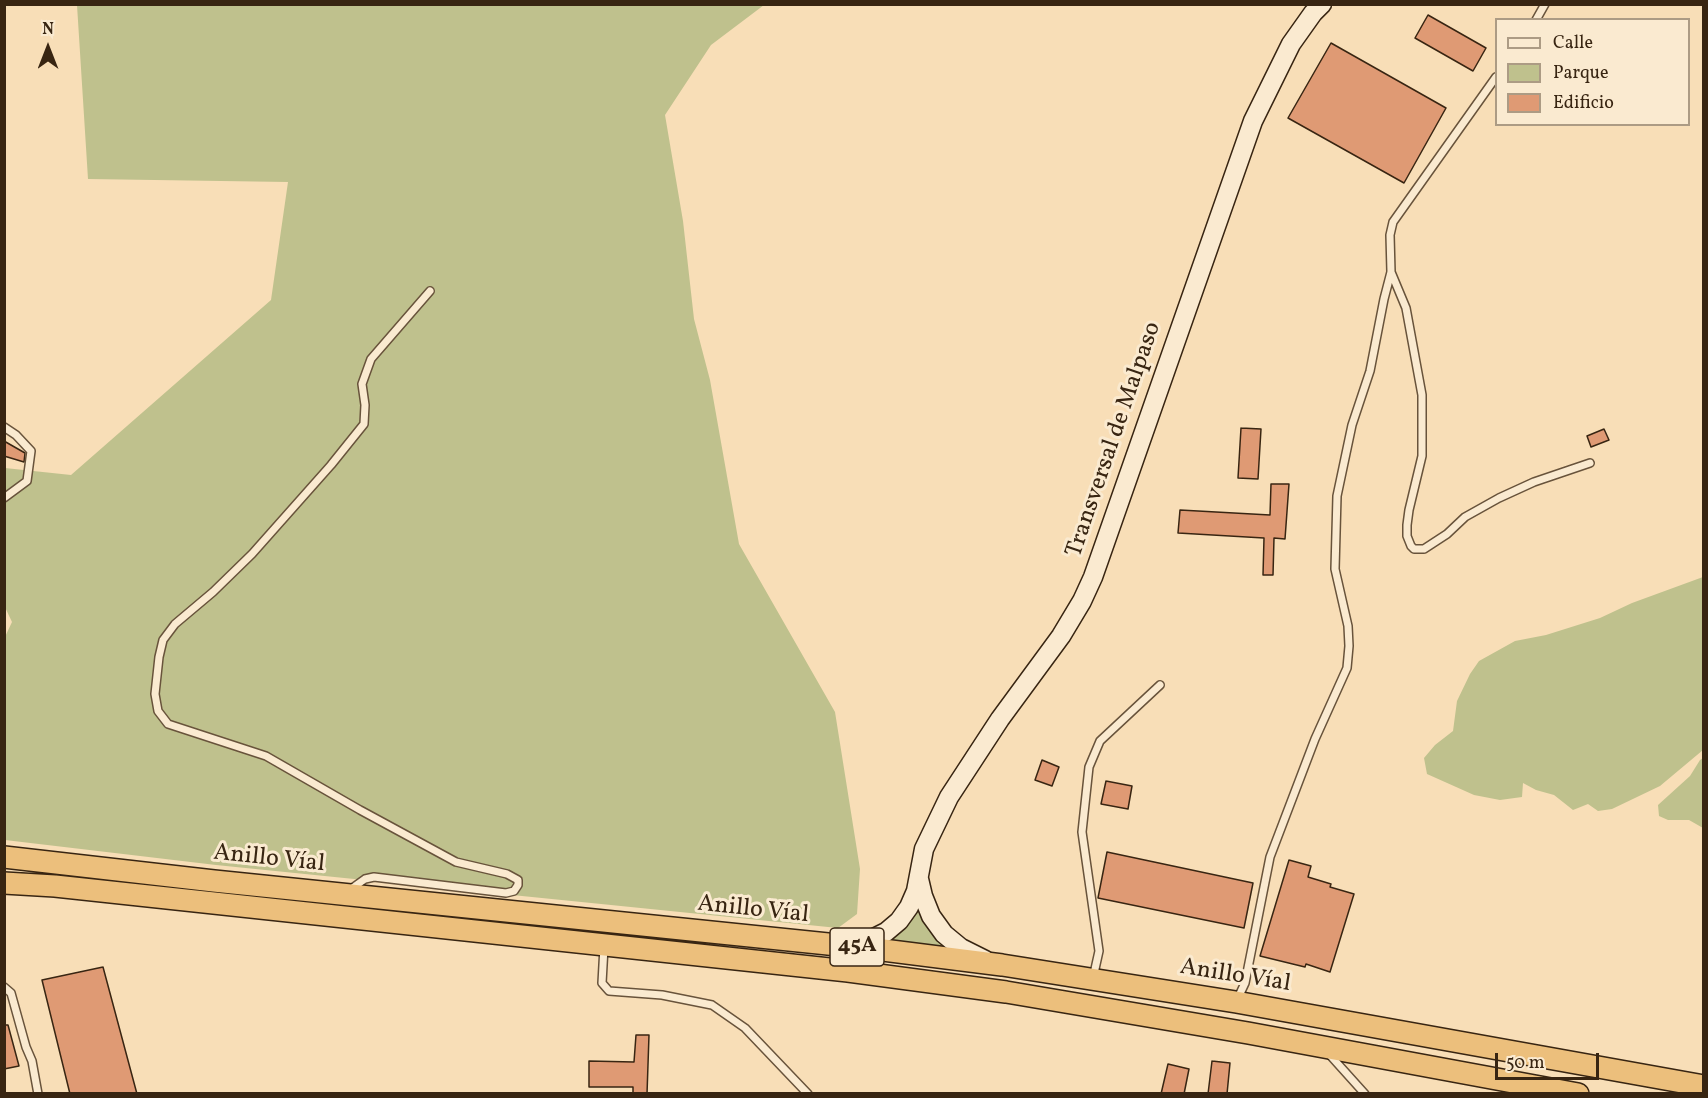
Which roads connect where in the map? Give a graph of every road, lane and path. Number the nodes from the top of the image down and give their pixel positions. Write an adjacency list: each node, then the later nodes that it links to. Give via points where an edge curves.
1 (1322, 4): 12 (main road, Transversal de Malpaso, via 1291,44 1253,121 1082,601 949,797 930,833)
2 (1545, 4): 3 (lane)
3 (1537, 18)
4 (1495, 80): 5 (lane, via 1393,222)
5 (1392, 272): 8 (lane, via 1408,315 1422,395 1422,456 1407,525 1407,536 1414,549 1424,549 1499,498); 22 (lane, via 1337,496 1335,569 1348,626 1347,668 1270,857 1245,983)
6 (430, 291): 16 (lane, via 372,359 362,384 364,424 252,554 175,624 163,640 159,657 155,694 158,711 168,724 266,756 456,862 518,879 514,891 506,894 374,877)
7 (4, 427): 9 (lane, via 31,451 27,481)
8 (1590, 463)
9 (4, 498)
10 (1160, 684): 20 (lane, via 1100,741 1089,767 1082,832 1099,951)
11 (4, 857): 16 (highway, Anillo Víal / 45A)
12 (918, 874): 18 (main road, Transversal de Malpaso, via 916,891 899,921 870,940); 19 (main road, via 931,916 944,934 981,959)
13 (4, 883): 14 (highway, Anillo Víal / 45A)
14 (55, 886): 15 (highway); 17 (highway, Anillo Víal / 45A)
15 (4, 892)
16 (344, 893): 18 (highway, Anillo Víal / 45A)
17 (604, 945): 23 (highway, Anillo Víal / 45A, via 1006,992); 26 (lane, via 602,983 609,991 662,994 712,1005 745,1028)
18 (847, 946): 19 (highway, Anillo Víal / 45A)
19 (1002, 965): 20 (highway, Anillo Víal / 45A)
20 (1093, 981): 22 (highway, Anillo Víal / 45A)
21 (4, 987): 25 (lane, via 11,993)
22 (1236, 1002): 24 (highway, Anillo Víal / 45A)
23 (1323, 1048): 27 (lane); 28 (highway, Anillo Víal / 45A)
24 (1704, 1086)
25 (38, 1094)
26 (808, 1094)
27 (1365, 1094)
28 (1578, 1094)

